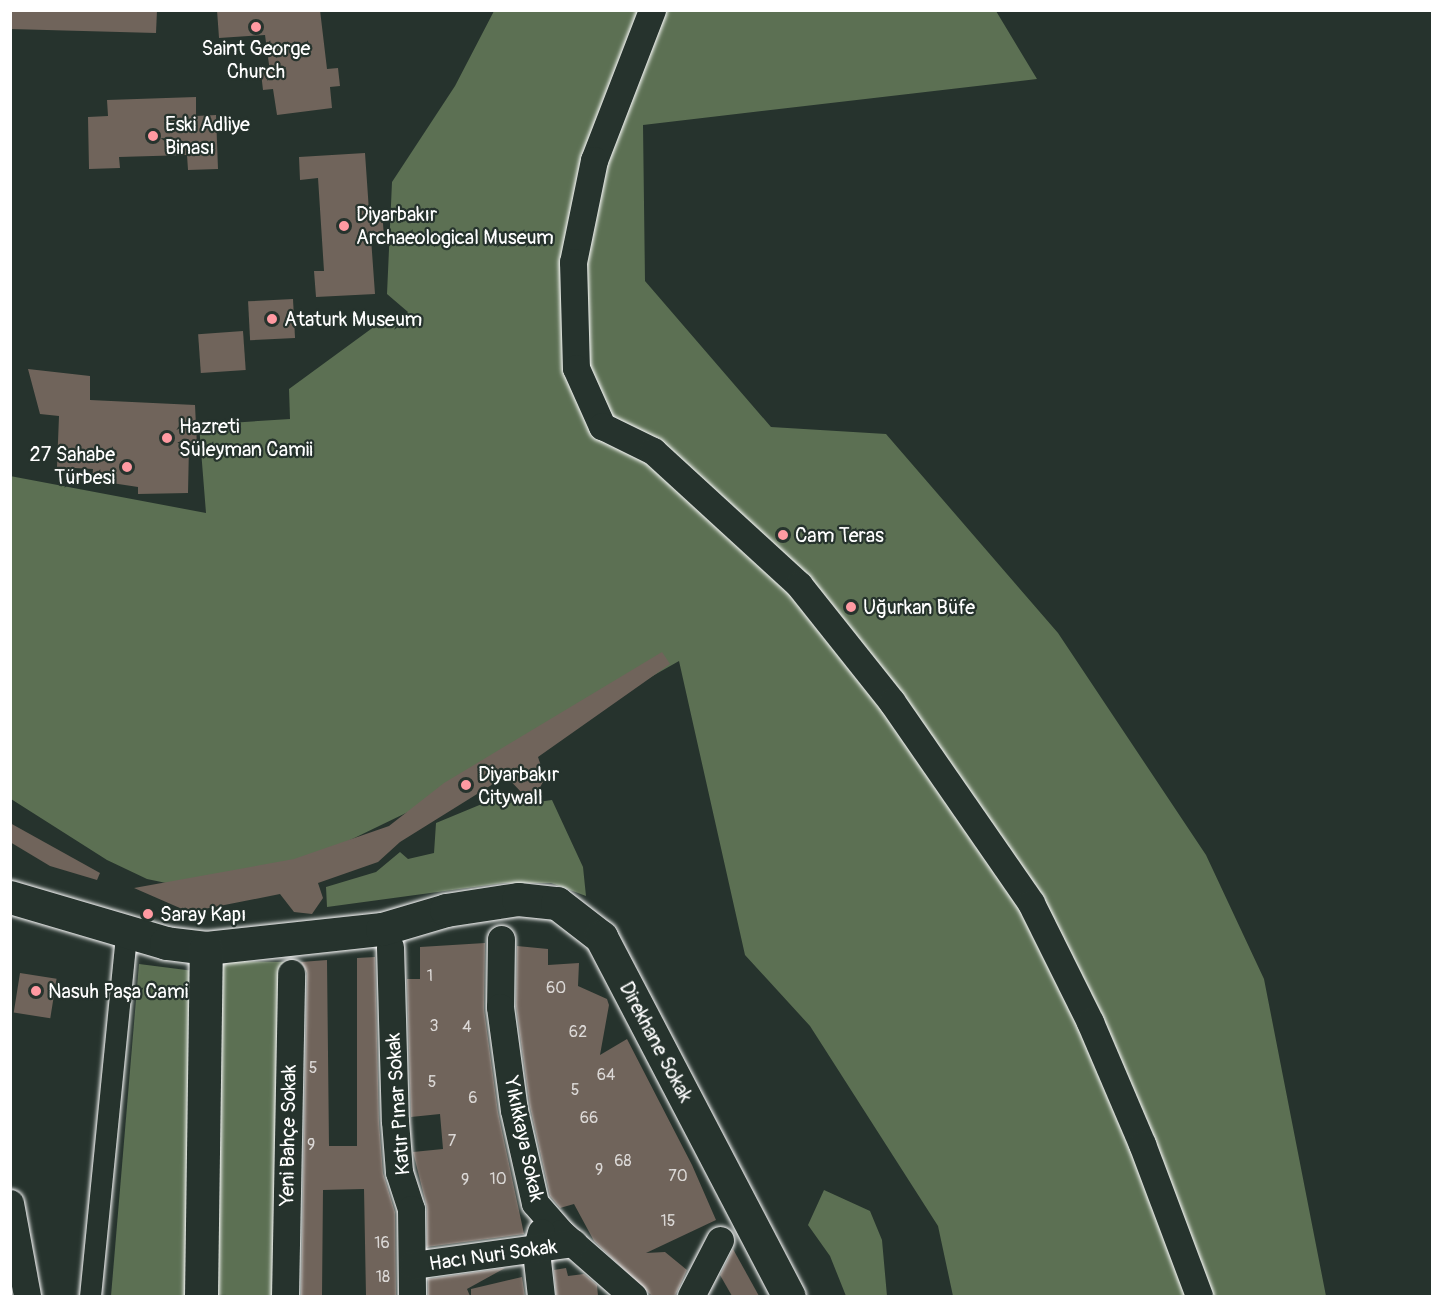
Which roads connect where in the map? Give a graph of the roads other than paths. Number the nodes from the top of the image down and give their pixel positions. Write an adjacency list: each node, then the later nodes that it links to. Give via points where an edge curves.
1 (652, 10): 23 (street, via 594,160 573,262 576,368 602,426 653,451 799,585 898,711 1024,893 1090,1022 1195,1275)
2 (10, 897): 3 (street, Direkhane Sokak)
3 (126, 933): 6 (street, Direkhane Sokak); 15 (street)
4 (501, 939): 9 (street, Yıkıkkaya Sokak, via 500,1007 514,1110 535,1203)
5 (390, 947): 13 (street, Katır Pınar Sokak, via 394,1121 399,1172 411,1209)
6 (206, 948): 16 (street); 22 (street, Direkhane Sokak, via 382,928 446,910 518,899 557,903 601,937)
7 (291, 973): 17 (street, Yeni Bahçe Sokak)
8 (10, 1203): 14 (street)
9 (544, 1218): 11 (street, Yıkıkkaya Sokak); 12 (street)
10 (720, 1240): 21 (street)
11 (574, 1243): 12 (street, Hacı Nuri Sokak); 20 (street, Yıkıkkaya Sokak)
12 (536, 1251): 13 (street, Hacı Nuri Sokak); 19 (street)
13 (413, 1265): 18 (street, Katır Pınar Sokak)
14 (27, 1296)
15 (90, 1296)
16 (201, 1296)
17 (285, 1296)
18 (412, 1296)
19 (541, 1296)
20 (633, 1296)
21 (691, 1296)
22 (789, 1296)
23 (1199, 1296)

